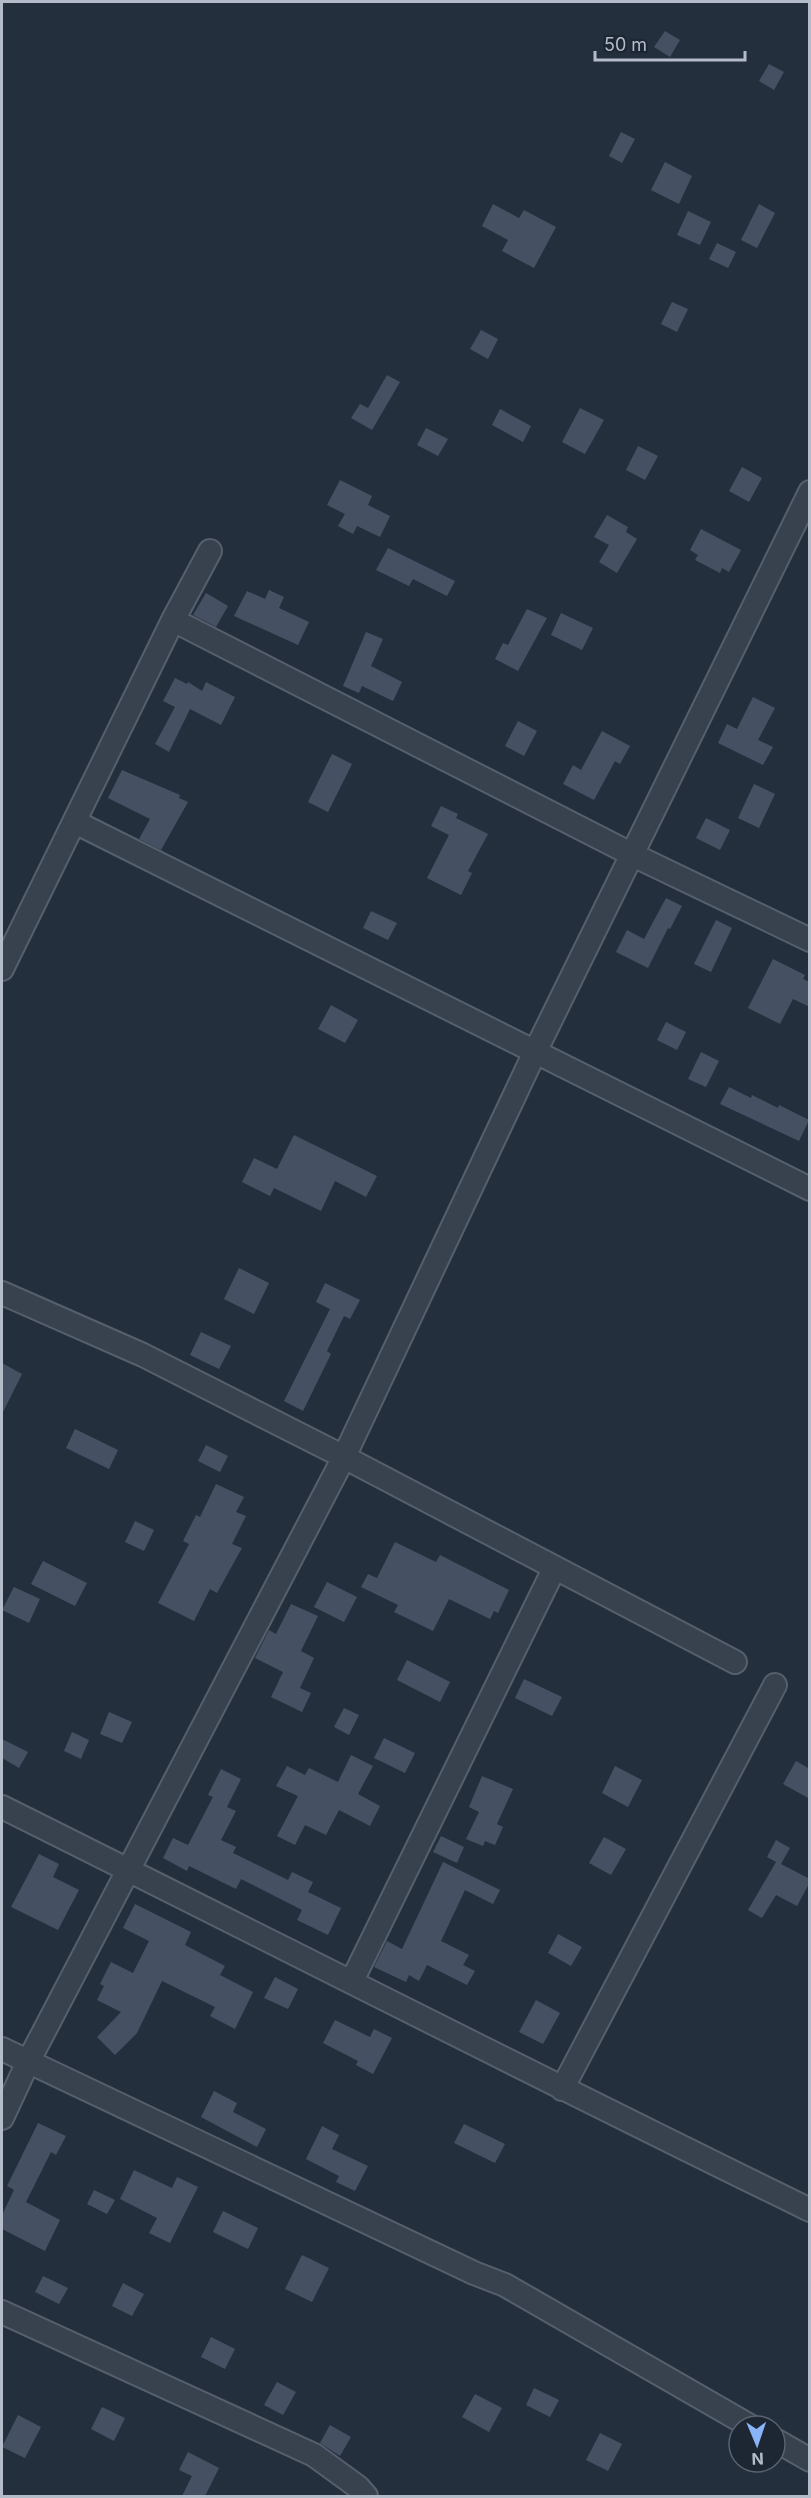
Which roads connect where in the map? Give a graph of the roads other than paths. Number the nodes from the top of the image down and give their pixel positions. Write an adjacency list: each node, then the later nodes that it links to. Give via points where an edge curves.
1 (810, 492): 5 (street)
2 (210, 551): 3 (street)
3 (173, 620): 4 (street); 5 (street)
4 (75, 822): 7 (street); 8 (street)
5 (633, 855): 6 (street); 8 (street)
6 (810, 940)
7 (2, 969)
8 (536, 1052): 9 (street); 11 (street)
9 (810, 1189)
10 (2, 1293): 11 (street, via 143,1355)
11 (344, 1457): 12 (street); 16 (street)
12 (554, 1569): 13 (street); 17 (street)
13 (735, 1662)
14 (775, 1685): 20 (street)
15 (2, 1807): 16 (street)
16 (128, 1870): 17 (street); 19 (street)
17 (352, 1981): 20 (street)
18 (2, 2049): 19 (street)
19 (28, 2062): 21 (street); 24 (street, via 505,2285)
20 (562, 2089): 22 (street)
21 (2, 2118)
22 (810, 2210)
23 (2, 2312): 27 (street, via 314,2455)
24 (729, 2414)
25 (787, 2447): 26 (street)
26 (810, 2460)
27 (366, 2496)

